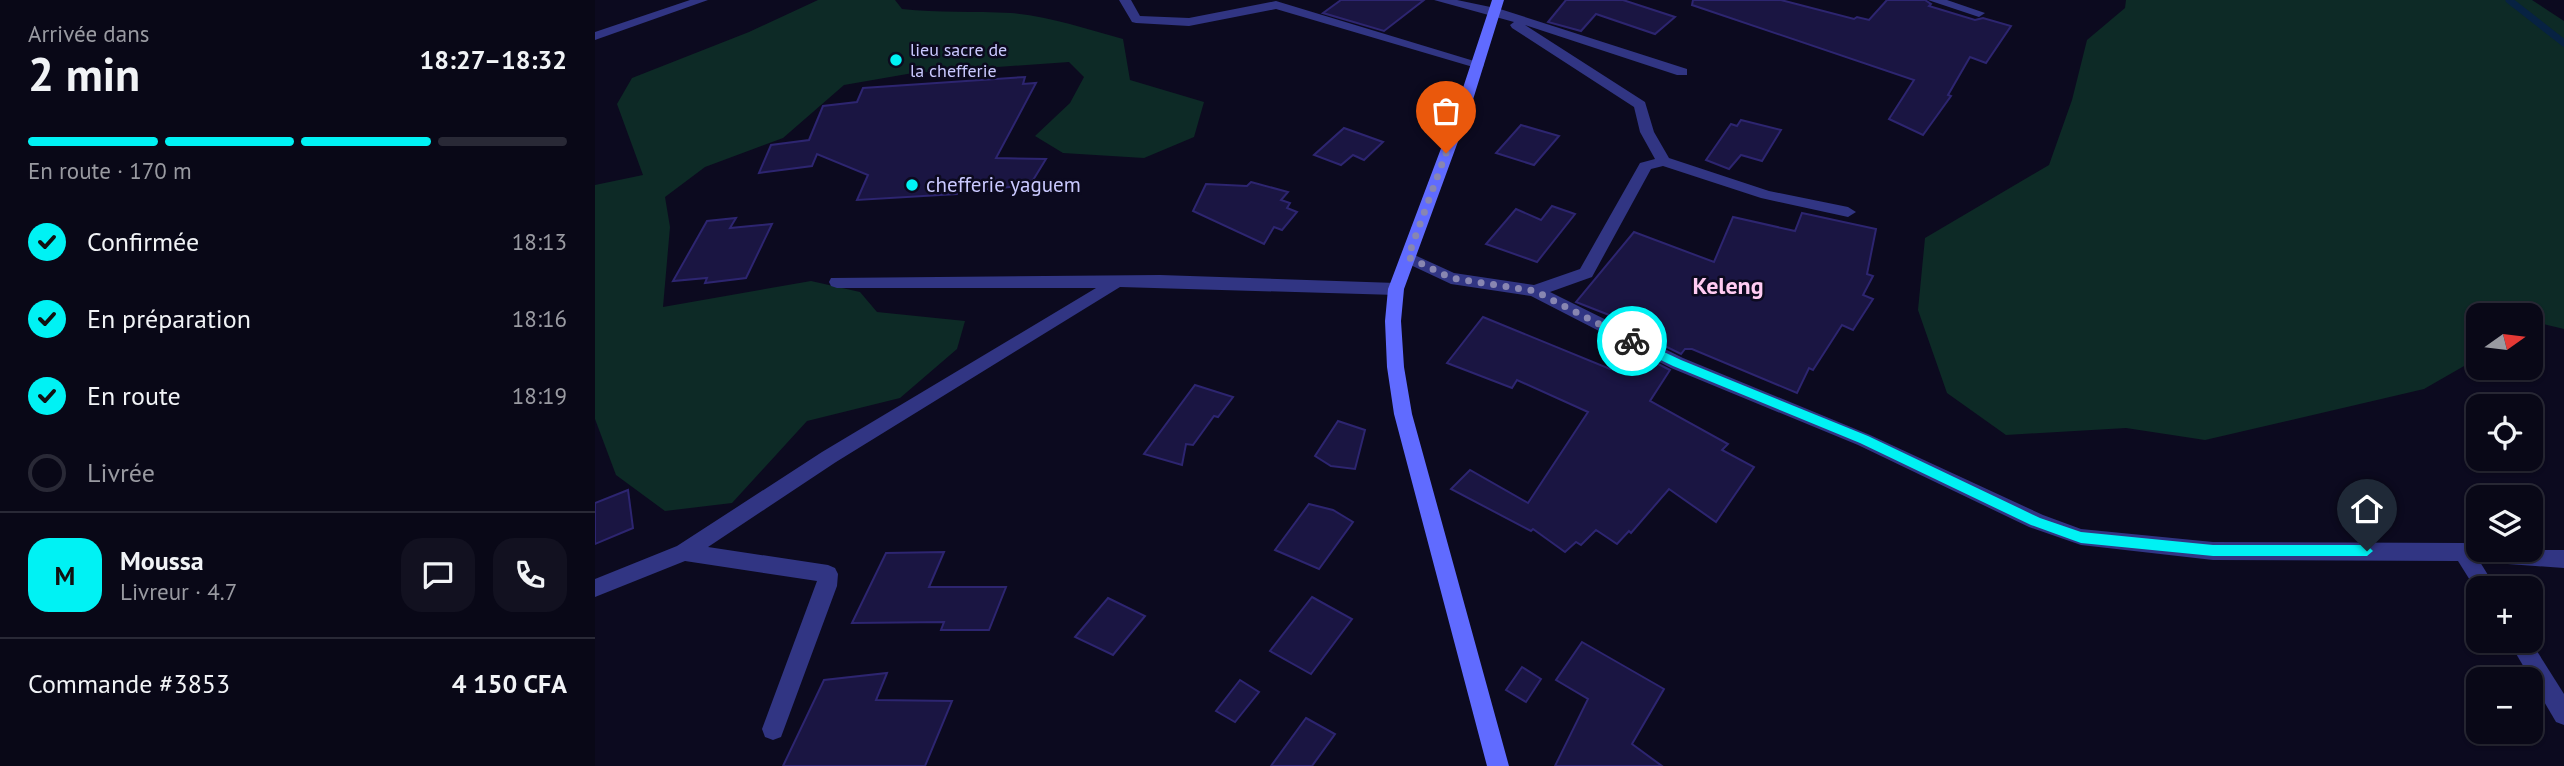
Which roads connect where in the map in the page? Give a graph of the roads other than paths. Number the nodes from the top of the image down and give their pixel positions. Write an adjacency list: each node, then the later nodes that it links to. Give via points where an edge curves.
1 (702, 0): 7 (street)
2 (1125, 0): 8 (street, via 1136,19 1189,22 1276,5)
3 (1440, 0): 5 (street)
4 (1934, 0): 6 (street)
5 (1497, 6): 8 (main road); 9 (street); 10 (street, via 1640,105 1647,132)
6 (1979, 13)
7 (595, 36)
8 (1478, 64): 12 (main road)
9 (1682, 72)
10 (1663, 161): 11 (street, via 1766,195); 16 (street, via 1644,166 1586,273)
11 (1848, 212)
12 (1408, 257): 15 (main road); 16 (street, via 1451,278)
13 (837, 282): 14 (street)
14 (1118, 282): 15 (street); 17 (street, via 829,457)
15 (1396, 289): 25 (main road, via 1391,320 1403,414)
16 (1535, 291): 18 (street, via 1677,363 1864,440 2036,522 2081,537 2213,551)
17 (684, 552): 21 (street); 24 (street, via 828,573)
18 (2463, 552): 19 (street); 20 (street)
19 (2564, 559)
20 (2478, 576)
21 (595, 588)
22 (2526, 653): 23 (street)
23 (2564, 714)
24 (773, 729)
25 (1494, 763)

